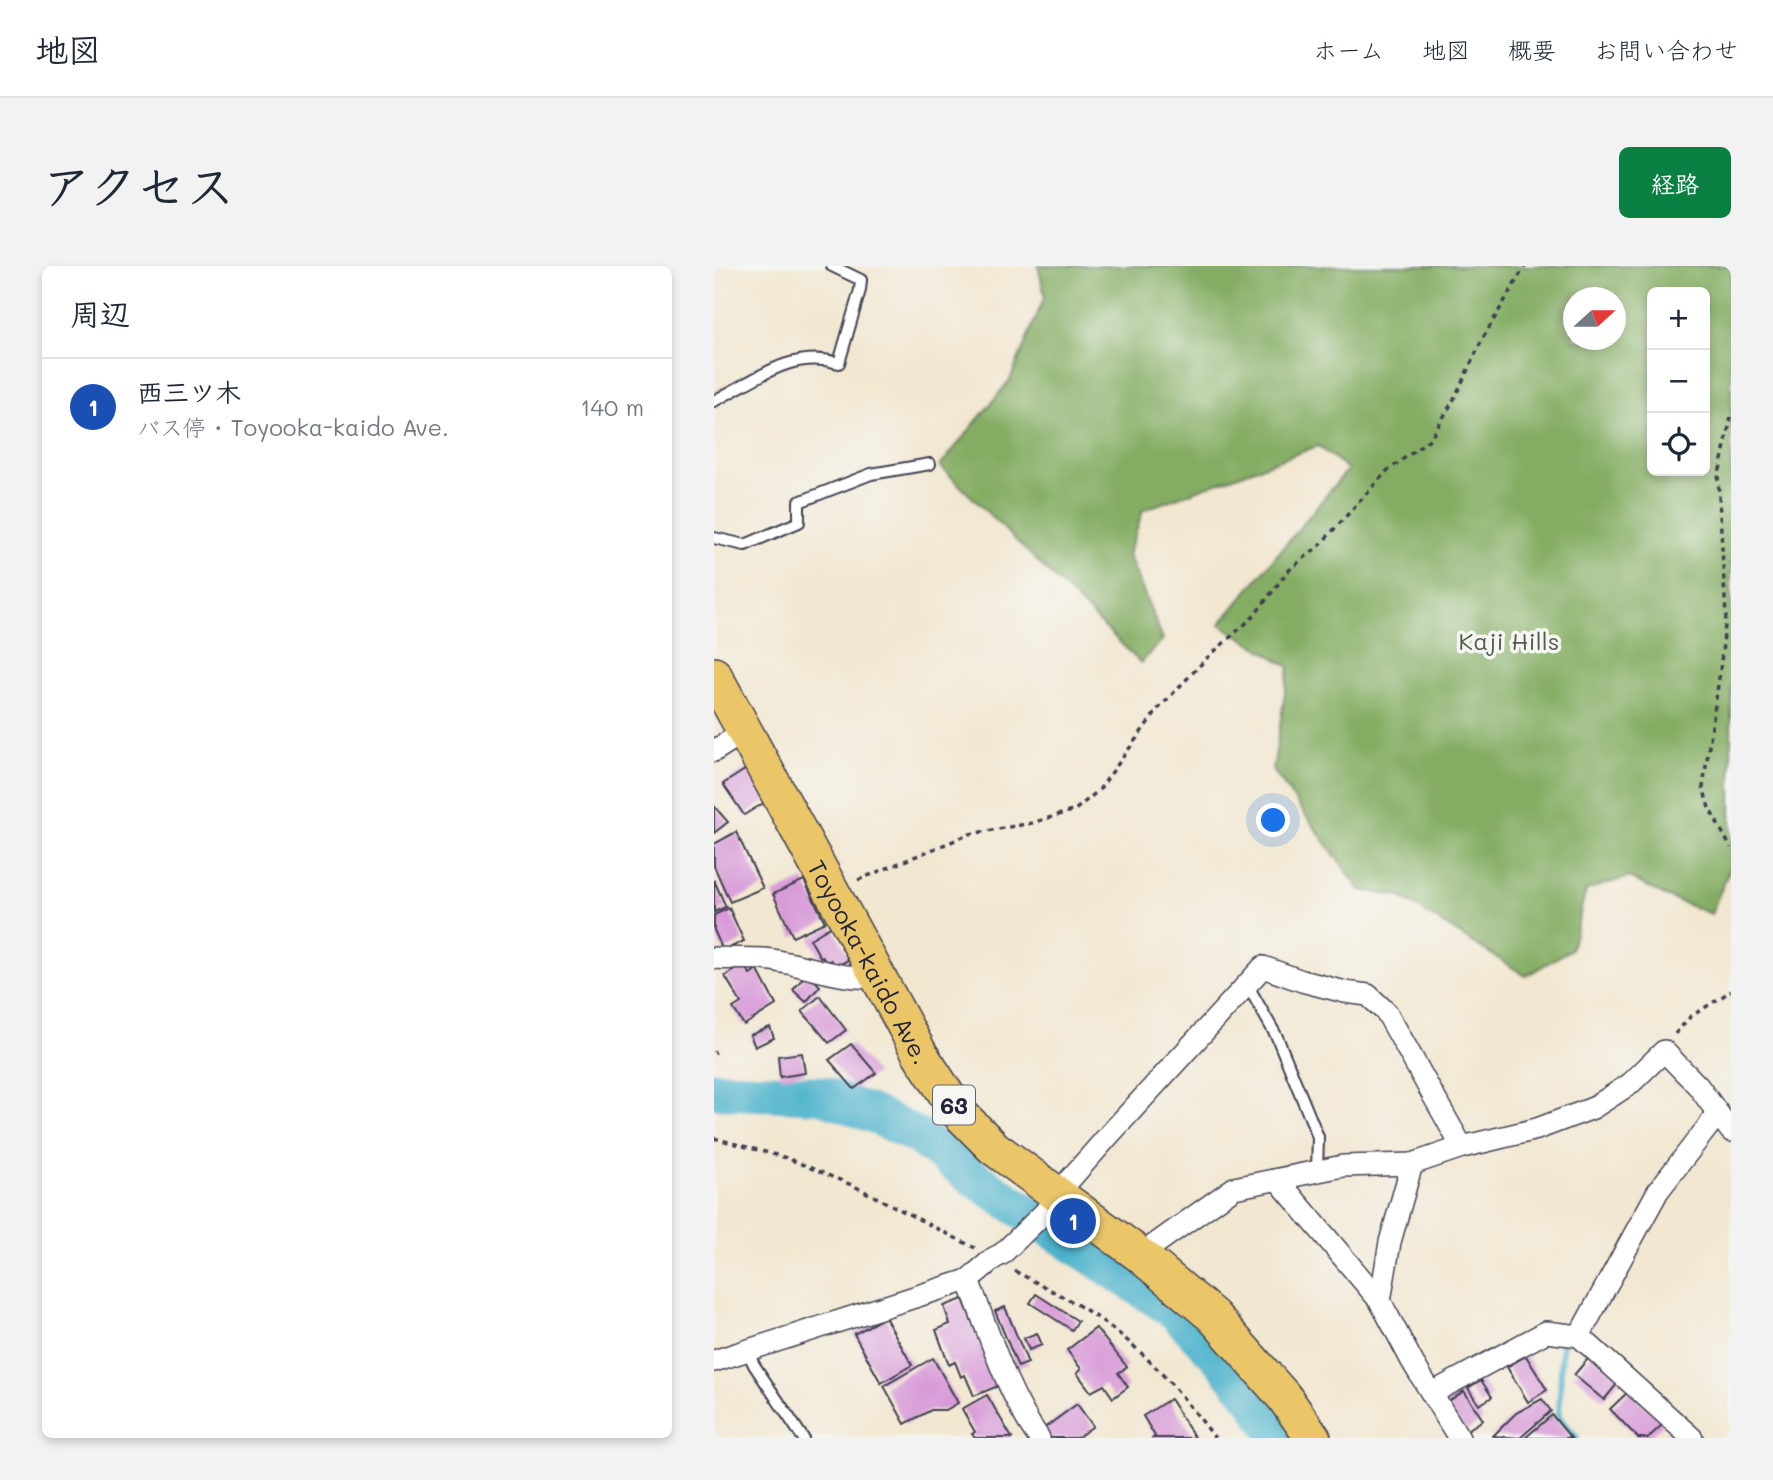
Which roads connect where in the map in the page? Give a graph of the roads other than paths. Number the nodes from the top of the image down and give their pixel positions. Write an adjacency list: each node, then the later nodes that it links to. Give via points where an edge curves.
1 (832, 266): 2 (lane, via 861,280 839,363 803,358)
2 (714, 401)
3 (930, 464): 4 (lane, via 870,474 799,502 799,523 745,545)
4 (714, 538)
5 (714, 676): 6 (main road, Toyooka-kaido Ave. / 63)
6 (744, 732): 7 (street); 9 (main road, Toyooka-kaido Ave. / 63)
7 (714, 751)
8 (714, 958): 9 (street, via 764,959 844,976)
9 (879, 977): 16 (main road, Toyooka-kaido Ave. / 63, via 920,1054 958,1112)
10 (1248, 986): 12 (street, via 1263,967 1368,995 1387,1013); 14 (lane, via 1277,1037 1318,1137); 16 (street)
11 (1724, 1123): 12 (street, via 1698,1086 1664,1051 1630,1084 1593,1108 1537,1129); 20 (street, via 1658,1191)
12 (1462, 1147): 13 (street)
13 (1412, 1164): 14 (street); 19 (street, via 1390,1242)
14 (1317, 1170): 15 (street)
15 (1278, 1180): 17 (street, via 1234,1188); 19 (street)
16 (1051, 1203): 17 (main road, Toyooka-kaido Ave. / 63); 18 (street)
17 (1140, 1255): 27 (main road, Toyooka-kaido Ave. / 63, via 1213,1317 1284,1397)
18 (968, 1280): 21 (street); 26 (street, via 1011,1389)
19 (1380, 1301): 23 (street)
20 (1579, 1336): 23 (street, via 1546,1332); 24 (street)
21 (747, 1350): 22 (street); 25 (lane)
22 (714, 1361)
23 (1432, 1393): 28 (street)
24 (1678, 1433)
25 (803, 1438)
26 (1039, 1438)
27 (1313, 1438)
28 (1459, 1438)

